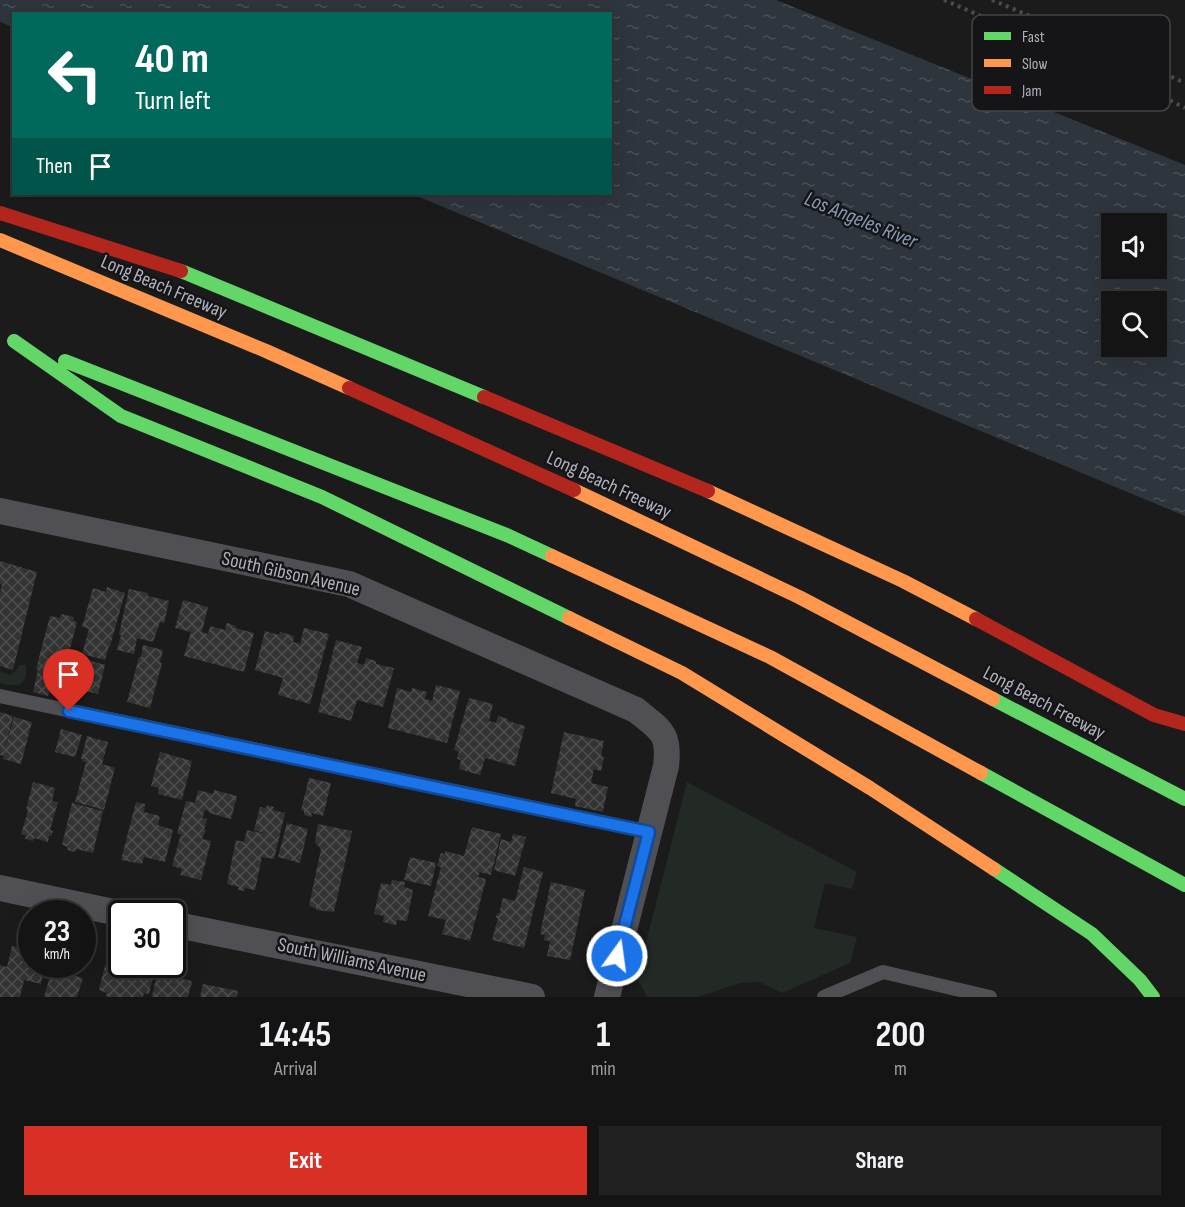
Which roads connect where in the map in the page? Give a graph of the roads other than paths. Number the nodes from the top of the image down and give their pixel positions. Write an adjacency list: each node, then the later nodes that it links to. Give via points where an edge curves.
1 (0, 213): 7 (highway, via 172,267 689,482 903,581)
2 (0, 240): 10 (highway, Long Beach Freeway, via 266,351 545,476 799,597)
3 (0, 334): 4 (highway)
4 (14, 341): 12 (highway, via 509,536 759,652); 21 (highway, via 122,416 322,497 682,673 870,788 1092,934)
5 (0, 511): 11 (street, South Gibson Avenue, via 349,584 636,710 661,731 668,748)
6 (0, 696): 11 (lane)
7 (1154, 716): 8 (highway); 9 (highway)
8 (1185, 716)
9 (1185, 724)
10 (1185, 799)
11 (649, 832): 18 (street)
12 (1185, 885)
13 (0, 888): 14 (street)
14 (108, 911)
15 (186, 927): 17 (street, South Williams Avenue)
16 (848, 991): 19 (lane); 20 (lane, via 883,972)
17 (532, 997)
18 (607, 997)
19 (824, 997)
20 (990, 997)
21 (1153, 997)

